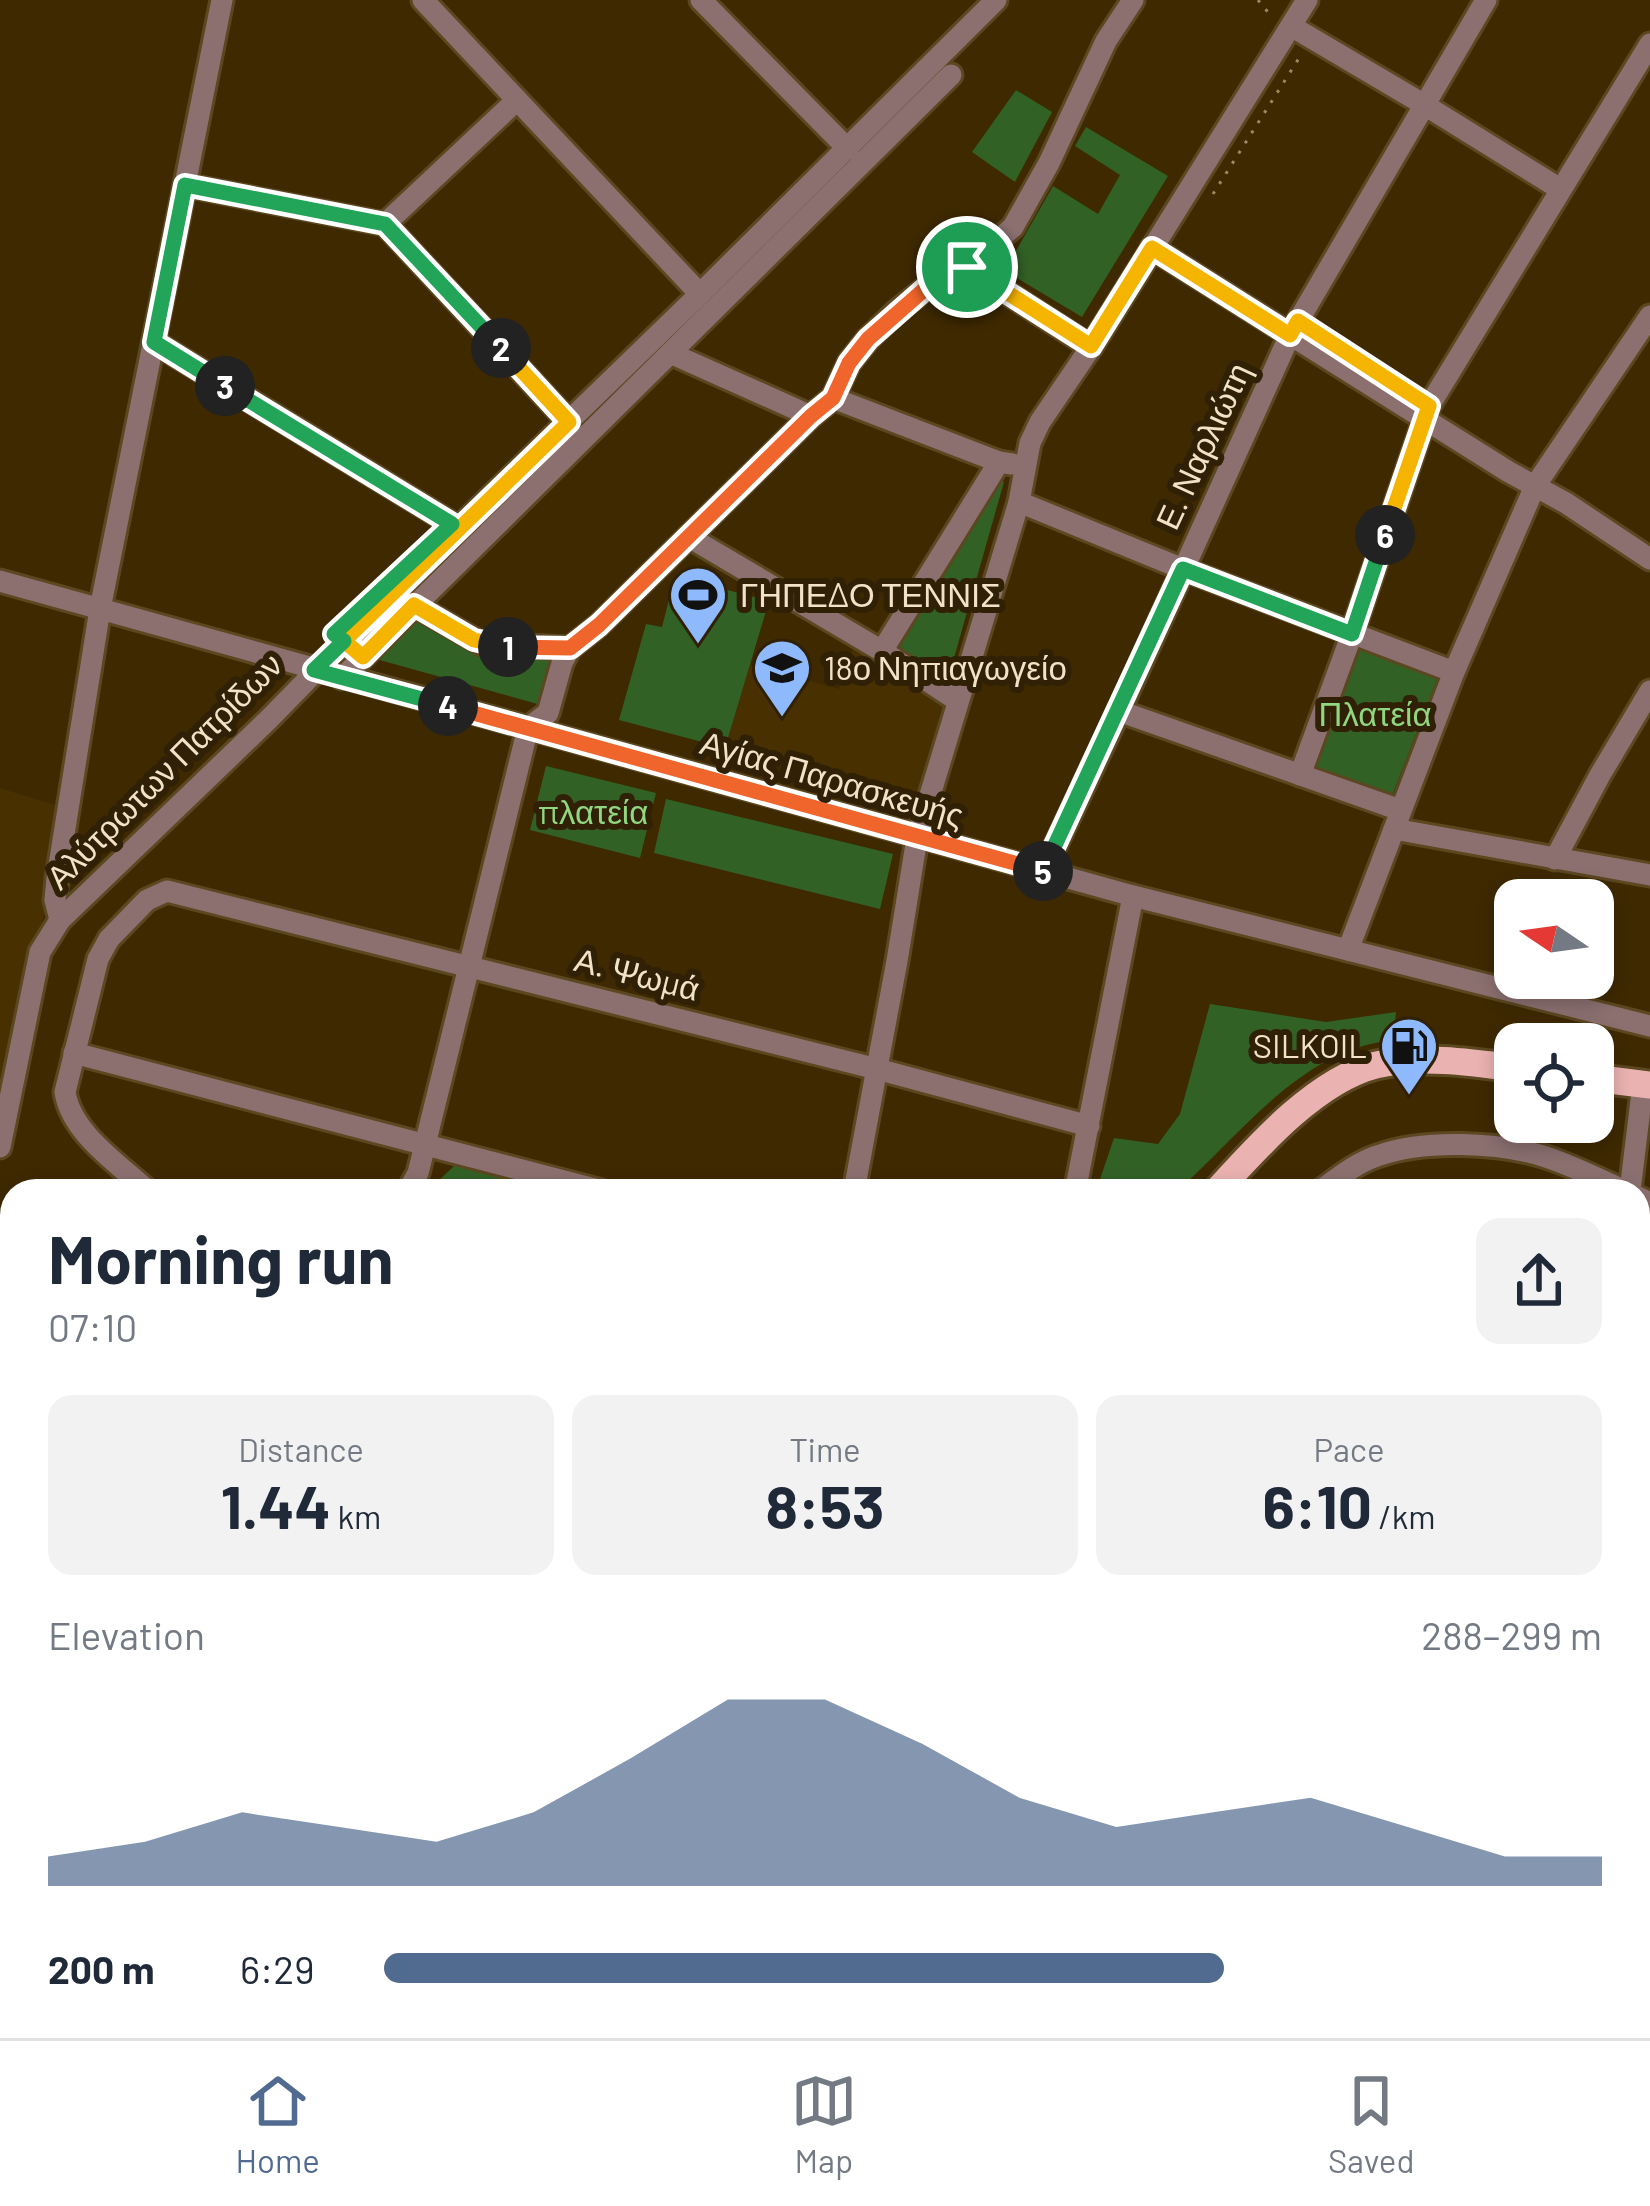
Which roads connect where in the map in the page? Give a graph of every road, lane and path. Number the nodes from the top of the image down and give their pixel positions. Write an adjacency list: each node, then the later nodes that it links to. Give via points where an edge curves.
1 (222, 0): 15 (street)
2 (423, 0): 12 (street)
3 (701, 0): 14 (street)
4 (1133, 0): 20 (street, via 1028,204)
5 (1258, 0): 9 (path)
6 (1307, 0): 9 (street)
7 (1486, 0): 13 (street, Ε. Ναρλιώτη)
8 (993, 1): 14 (street, Αλύτρωτων Πατρίδων)
9 (1288, 30): 13 (street); 17 (path, via 1306,46); 19 (street)
10 (1650, 44): 16 (street)
11 (950, 75): 27 (street)
12 (517, 100): 18 (street); 21 (street)
13 (1424, 104): 16 (street); 23 (street, Ε. Ναρλιώτη)
14 (848, 149): 21 (street, Αλύτρωτων Πατρίδων)
15 (185, 185): 18 (street); 24 (street)
16 (1560, 189): 30 (street)
17 (1212, 196)
18 (385, 224): 31 (street)
19 (1152, 248): 23 (street); 26 (street)
20 (967, 267): 26 (street); 28 (street, via 926,288 868,339)
21 (700, 294): 31 (street, Αλύτρωτων Πατρίδων)
22 (1650, 316): 25 (street)
23 (1290, 335): 30 (street); 39 (street, Ε. Ναρλιώτη)
24 (154, 342): 36 (street); 42 (street)
25 (1643, 342): 34 (street)
26 (1091, 346): 33 (street, via 1040,422)
27 (670, 352): 29 (street); 41 (street)
28 (833, 398): 29 (street); 32 (street)
29 (811, 416): 37 (street)
30 (1424, 418): 34 (street); 43 (street)
31 (569, 422): 36 (street, Αλύτρωτων Πατρίδων)
32 (999, 462): 33 (street); 45 (street)
33 (1025, 467): 35 (street)
34 (1535, 485): 38 (street); 47 (street)
35 (1019, 502): 39 (street); 50 (street)
36 (459, 528): 46 (street, Αλύτρωτων Πατρίδων)
37 (689, 537): 44 (street); 45 (street)
38 (1650, 559)
39 (1183, 569): 43 (street); 51 (street, Ε. Ναρλιώτη)
40 (0, 581): 42 (street, Αγίας Παρασκευής)
41 (414, 605): 44 (street, via 482,644); 48 (street)
42 (100, 609): 46 (street, Αγίας Παρασκευής); 60 (street, via 57,878)
43 (1352, 634): 47 (street); 53 (street)
44 (570, 648): 52 (street, via 548,713)
45 (882, 651): 50 (street)
46 (314, 670): 48 (street, Αγίας Παρασκευής); 60 (street, Αλύτρωτων Πατρίδων)
47 (1454, 672): 54 (street)
48 (341, 678): 52 (street, Αγίας Παρασκευής)
49 (1650, 691): 56 (street)
50 (958, 701): 55 (street)
51 (1119, 711): 53 (street); 57 (street, Ε. Ναρλιώτη)
52 (528, 728): 55 (street, Αγίας Παρασκευής); 62 (street)
53 (1300, 775): 54 (street)
54 (1397, 820): 56 (street); 61 (street)
55 (917, 838): 57 (street, Αγίας Παρασκευής); 66 (street)
56 (1556, 859): 58 (street)
57 (1042, 872): 59 (street, Αγίας Παρασκευής)
58 (1650, 875)
59 (1133, 896): 61 (street, Αγίας Παρασκευής); 70 (street)
60 (60, 920): 69 (street, Αλύτρωτων Πατρίδων, via 40,952)
61 (1348, 950): 63 (street, Αγίας Παρασκευής)
62 (468, 965): 64 (street, Α. Ψωμά, via 167,891 109,939); 66 (street, Α. Ψωμά); 71 (street)
63 (1650, 1025)
64 (74, 1054): 71 (street); 73 (street, via 67,1106)
65 (1494, 1065): 78 (main road, via 1419,1061 1358,1072 1290,1116)
66 (877, 1069): 70 (street, Α. Ψωμά); 76 (street)
67 (1614, 1080): 68 (main road)
68 (1647, 1084): 81 (street)
69 (4, 1111): 72 (street, Αλύτρωτων Πατρίδων)
70 (1090, 1126): 77 (street)
71 (424, 1145): 74 (street); 75 (street)
72 (0, 1147)
73 (135, 1179)
74 (415, 1179)
75 (556, 1179)
76 (856, 1179)
77 (1075, 1179)
78 (1229, 1179)
79 (1340, 1179): 80 (street, via 1377,1156 1456,1145 1545,1157)
80 (1599, 1179)
81 (1630, 1179)

